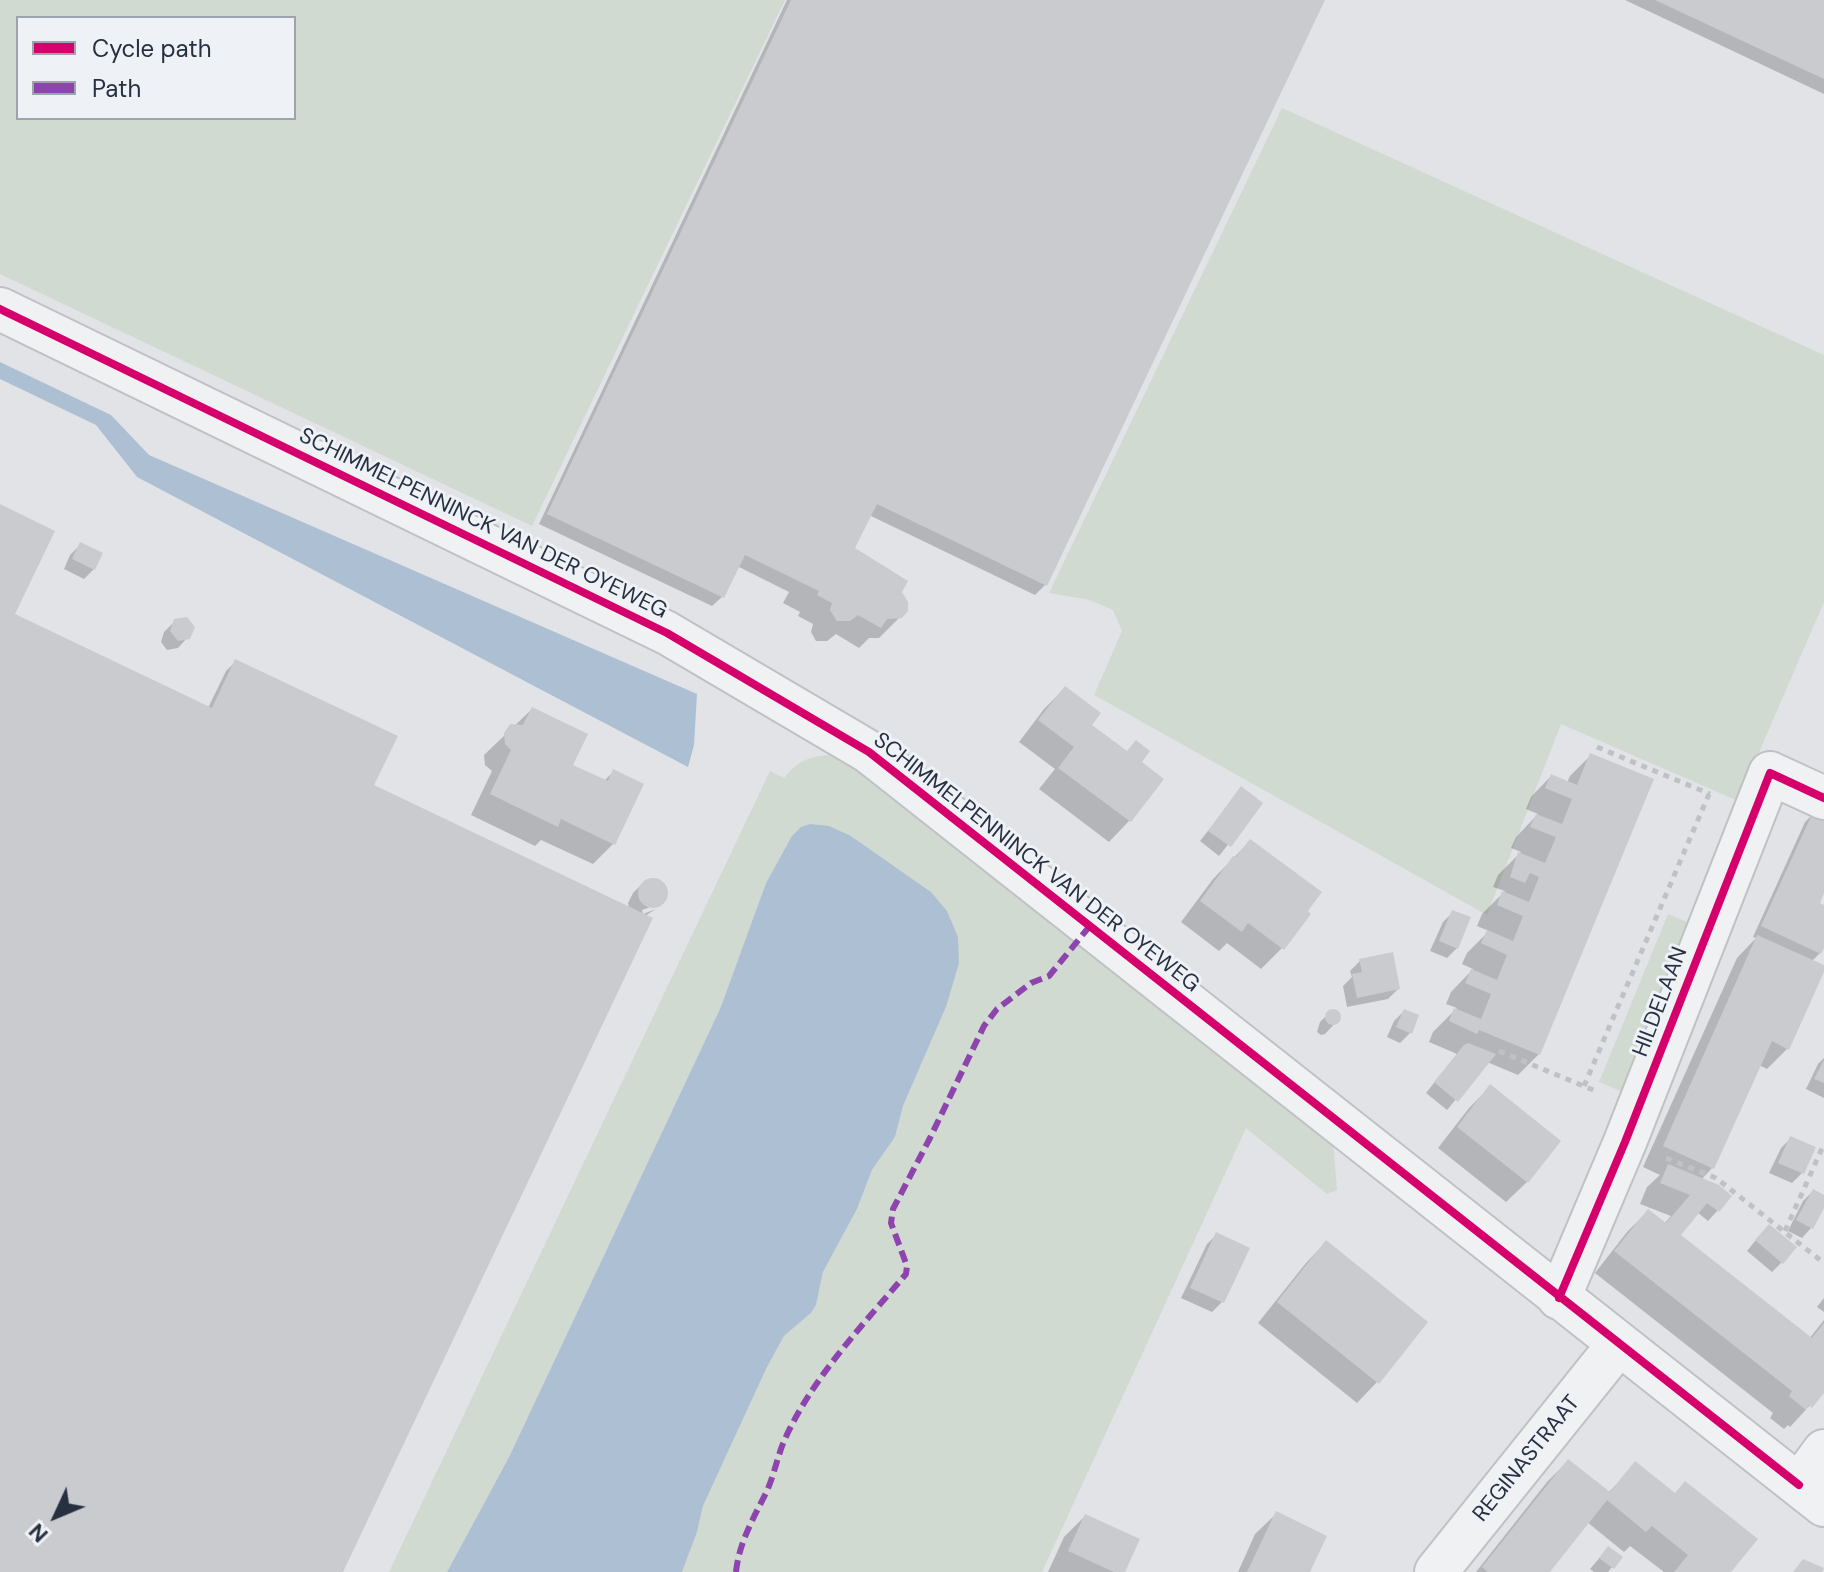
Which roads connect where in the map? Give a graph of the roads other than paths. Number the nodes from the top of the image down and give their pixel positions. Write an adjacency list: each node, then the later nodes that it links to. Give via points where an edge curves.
1 (0, 309): 3 (street, SCHIMMELPENNINCK VAN DER OYEWEG, via 667,633 869,752)
2 (1824, 798): 3 (street, HILDELAAN, via 1770,773)
3 (1559, 1298): 4 (street, SCHIMMELPENNINCK VAN DER OYEWEG)
4 (1618, 1345): 6 (street, SCHIMMELPENNINCK VAN DER OYEWEG); 7 (street, REGINASTRAAT)
5 (1824, 1451): 6 (street)
6 (1811, 1495)
7 (1436, 1572)

